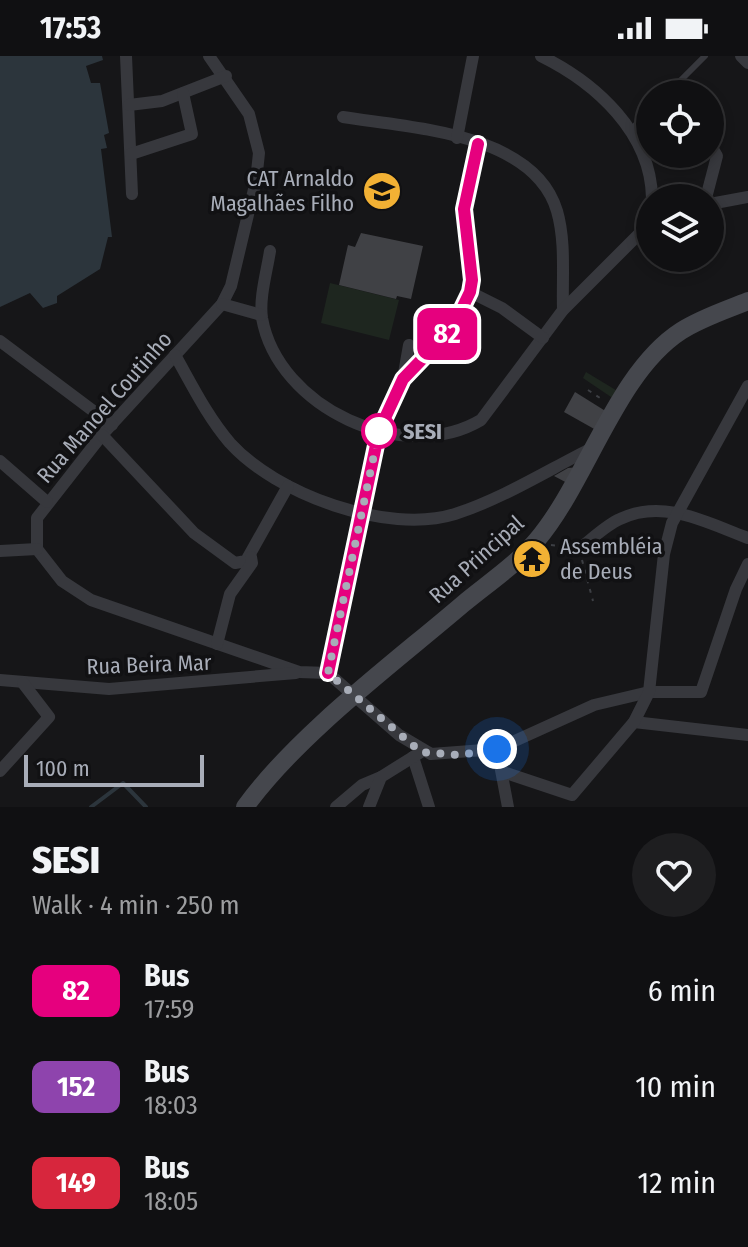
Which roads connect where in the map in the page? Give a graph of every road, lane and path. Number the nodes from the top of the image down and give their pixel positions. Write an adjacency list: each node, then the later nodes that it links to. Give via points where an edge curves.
1 (126, 56): 11 (street)
2 (209, 56): 8 (street, Rua Manoel Coutinho)
3 (473, 56): 15 (street)
4 (541, 56): 14 (street, via 600,95)
5 (705, 56): 9 (lane)
6 (741, 56): 7 (street)
7 (748, 63)
8 (226, 76): 10 (street); 26 (street, Rua Manoel Coutinho, via 249,114 259,168)
9 (682, 80)
10 (183, 93): 11 (street); 17 (street, via 192,134)
11 (129, 105): 17 (street)
12 (343, 117): 15 (street)
13 (636, 124): 14 (lane)
14 (630, 130): 18 (street, via 645,154)
15 (457, 138): 16 (street)
16 (478, 144): 24 (street, via 464,209); 27 (street, via 510,153 534,170 551,194 561,230)
17 (131, 154): 19 (street)
18 (650, 184)
19 (132, 194)
20 (748, 197): 21 (street)
21 (724, 201)
22 (636, 237): 27 (street)
23 (270, 251): 28 (street)
24 (470, 292): 29 (street); 33 (street, via 453,327)
25 (748, 301): 40 (street, Rua Principal, via 680,332 631,385)
26 (222, 304): 28 (street); 32 (street, Rua Manoel Coutinho)
27 (563, 310): 29 (street)
28 (261, 315): 38 (street, via 281,363 298,383 319,403)
29 (543, 338): 38 (street, via 487,413 463,430 428,436)
30 (0, 341): 37 (street)
31 (409, 345): 33 (street)
32 (175, 355): 37 (street, Rua Manoel Coutinho); 42 (street, via 208,414 232,444)
33 (403, 379): 38 (street)
34 (748, 386): 44 (street)
35 (588, 390): 36 (path)
36 (611, 405)
37 (112, 425): 39 (street, Rua Manoel Coutinho)
38 (379, 431): 45 (street)
39 (102, 435): 43 (street, Rua Manoel Coutinho); 51 (street, via 194,533 235,563)
40 (595, 446): 45 (street, via 453,515); 47 (street, Rua Principal, via 579,479)
41 (0, 461): 43 (street)
42 (288, 486): 45 (street); 51 (street)
43 (47, 502): 48 (street, Rua Manoel Coutinho, via 37,518)
44 (679, 511): 46 (street); 49 (street, via 620,519); 59 (street, via 664,554)
45 (359, 512): 56 (street)
46 (748, 538)
47 (534, 543): 49 (path); 60 (street, Rua Principal)
48 (37, 549): 50 (street); 54 (street, via 62,581 91,600)
49 (579, 549): 53 (path)
50 (0, 551)
51 (250, 554): 54 (street, via 252,563 230,594)
52 (748, 564): 59 (street, via 701,692)
53 (593, 601)
54 (217, 644): 55 (street)
55 (299, 672): 56 (street); 58 (street, Rua Beira Mar, via 151,688)
56 (328, 673): 60 (street)
57 (0, 680): 58 (street, Rua Beira Mar)
58 (23, 683): 65 (street, via 49,717)
59 (649, 692): 61 (street); 63 (street, via 594,705)
60 (354, 697): 64 (street); 69 (street, Rua Principal, via 272,774)
61 (634, 722): 62 (street); 68 (street, via 582,787)
62 (748, 735)
63 (497, 749): 64 (street); 66 (street)
64 (417, 754): 67 (street); 72 (street)
65 (0, 771)
66 (503, 772): 68 (street); 73 (street)
67 (381, 777): 70 (street); 71 (street)
68 (568, 795): 74 (street)
69 (245, 807)
70 (336, 807)
71 (369, 807)
72 (429, 807)
73 (508, 807)
74 (577, 807)

